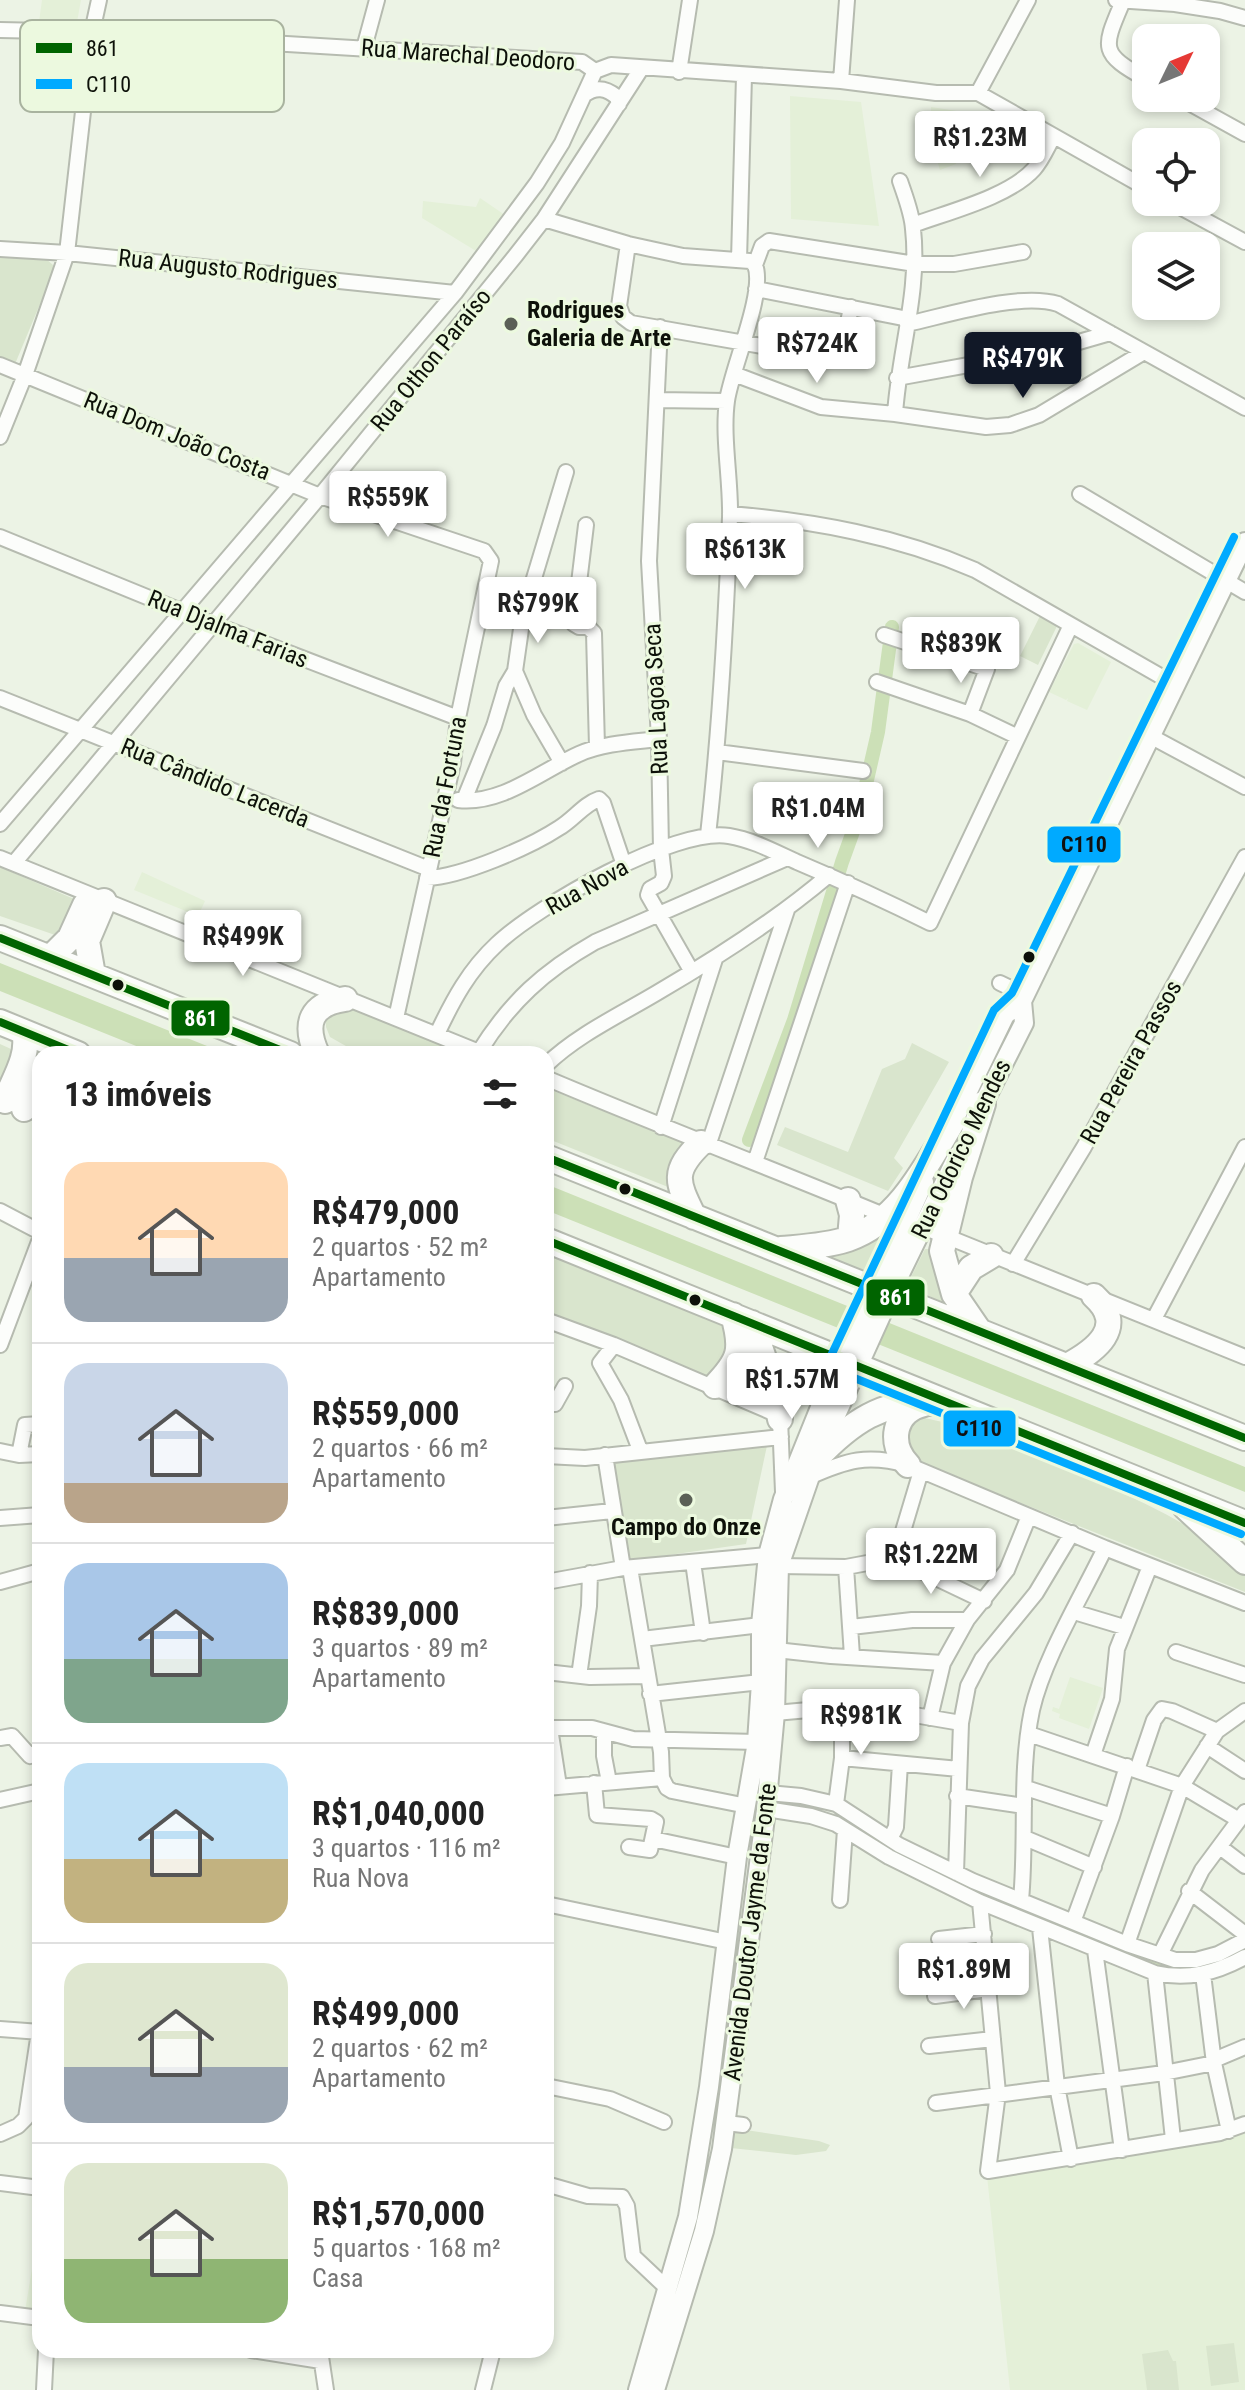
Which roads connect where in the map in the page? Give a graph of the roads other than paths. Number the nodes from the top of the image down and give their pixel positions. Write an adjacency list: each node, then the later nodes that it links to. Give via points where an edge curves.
1 (99, 0): 9 (street)
2 (377, 0): 13 (street)
3 (690, 0): 17 (street)
4 (847, 0): 19 (street)
5 (1028, 0): 20 (street)
6 (1120, 1): 7 (street); 16 (street, via 1108,46)
7 (1175, 2): 8 (street)
8 (1245, 18)
9 (95, 20)
10 (0, 30): 11 (street, Rua Marechal Deodoro)
11 (20, 30)
12 (284, 43): 13 (street, Rua Marechal Deodoro)
13 (364, 48): 15 (street, Rua Marechal Deodoro, via 582,62)
14 (641, 69): 15 (street, Rua Marechal Deodoro, via 611,65); 17 (street, Rua Marechal Deodoro); 22 (street, Rua Othon Paraíso)
15 (595, 71): 21 (street, Rua Othon Paraíso)
16 (1132, 71)
17 (679, 72): 18 (street, Rua Marechal Deodoro)
18 (744, 76): 19 (street, Rua Marechal Deodoro); 37 (street)
19 (841, 81): 20 (street, Rua Marechal Deodoro)
20 (978, 93): 26 (street)
21 (584, 95): 22 (street, via 605,89); 41 (street, Rua Othon Paraíso, via 537,183)
22 (619, 104): 30 (street, Rua Othon Paraíso)
23 (83, 112): 36 (street)
24 (1205, 112): 25 (street)
25 (1245, 134)
26 (1053, 137): 27 (street); 31 (street, via 1032,171 1017,182)
27 (1132, 180)
28 (900, 181): 31 (street)
29 (1197, 216): 32 (street)
30 (544, 219): 33 (street); 60 (street, Rua Othon Paraíso)
31 (913, 225): 38 (street)
32 (1245, 242)
33 (628, 244): 37 (street, via 683,256); 44 (street, via 619,306 623,317)
34 (0, 249): 36 (street, Rua Augusto Rodrigues)
35 (1023, 252): 38 (street, via 954,264)
36 (67, 253): 41 (street, Rua Augusto Rodrigues); 50 (street)
37 (739, 260): 39 (street)
38 (915, 264): 39 (street, via 769,241); 43 (street)
39 (755, 265): 40 (street)
40 (756, 289): 42 (street); 46 (street)
41 (455, 293): 58 (street, Rua Othon Paraíso)
42 (851, 307): 43 (street); 46 (street, via 836,359)
43 (908, 321): 45 (street, via 1045,300); 51 (street)
44 (660, 327): 46 (street); 52 (street, Rua Lagoa Seca)
45 (1110, 333): 47 (street); 51 (street, via 1051,350)
46 (744, 342): 49 (street)
47 (1144, 352): 54 (street); 55 (street, via 1039,415 1010,425 986,427)
48 (0, 365): 50 (street, Rua Dom João Costa)
49 (734, 374): 53 (street); 55 (street, via 821,407)
50 (25, 375): 56 (street); 58 (street, Rua Dom João Costa)
51 (897, 378): 55 (street)
52 (657, 400): 53 (street); 81 (street, Rua Lagoa Seca, via 649,561)
53 (727, 401): 61 (street)
54 (1245, 408)
55 (895, 414)
56 (0, 437)
57 (566, 472): 72 (street, via 523,615)
58 (292, 483): 60 (street, Rua Dom João Costa); 68 (street, Rua Othon Paraíso)
59 (1080, 494): 66 (street)
60 (320, 496): 65 (street, Rua Dom João Costa); 69 (street, Rua Othon Paraíso)
61 (730, 514): 70 (street, via 842,528 950,559); 84 (street)
62 (586, 525): 83 (street, via 574,614 576,626 594,633)
63 (0, 537): 68 (street, Rua Djalma Farias)
64 (1245, 542): 66 (main road, Rua Odorico Mendes)
65 (490, 556): 77 (street, Rua da Fortuna)
66 (1227, 581): 67 (street); 74 (main road, Rua Odorico Mendes)
67 (1245, 592)
68 (182, 610): 69 (street, Rua Djalma Farias); 78 (street, Rua Othon Paraíso)
69 (213, 624): 77 (street, Rua Djalma Farias); 82 (street, Rua Othon Paraíso)
70 (1071, 625): 74 (street); 79 (street)
71 (884, 636): 76 (street, via 987,669)
72 (515, 671): 85 (street); 89 (street)
73 (877, 682): 76 (street)
74 (1176, 685): 80 (main road, Rua Odorico Mendes)
75 (0, 698): 78 (street, Rua Cândido Lacerda)
76 (970, 714): 79 (street)
77 (458, 718): 88 (street, Rua da Fortuna)
78 (83, 730): 82 (street, Rua Cândido Lacerda); 90 (street, Rua Othon Paraíso)
79 (1018, 737): 98 (street, Rua Nova, via 930,923)
80 (1152, 737): 87 (street); 108 (main road, Rua Odorico Mendes)
81 (659, 739): 83 (street); 92 (street, Rua Lagoa Seca)
82 (115, 743): 95 (street, Rua Othon Paraíso); 97 (street, Rua Cândido Lacerda)
83 (597, 747): 85 (street)
84 (717, 752): 86 (street); 91 (street)
85 (562, 763): 89 (street, via 513,789)
86 (863, 771)
87 (1245, 787)
88 (445, 798): 89 (street); 97 (street, Rua da Fortuna)
89 (464, 800)
90 (0, 824)
91 (708, 835): 92 (street, Rua Nova); 94 (street, Rua Nova, via 748,841)
92 (661, 849): 96 (street, Rua Nova); 101 (street, Rua Lagoa Seca, via 664,876 648,895)
93 (1245, 857): 139 (street, Rua Pereira Passos, via 1084,1147)
94 (787, 858): 98 (street, Rua Nova); 101 (street)
95 (7, 861): 99 (street)
96 (624, 865): 97 (street, via 599,799 531,844 449,875); 113 (street, Rua Nova, via 498,942 473,968)
97 (428, 873): 110 (street, Rua da Fortuna)
98 (839, 880): 100 (street); 129 (street)
99 (97, 898): 103 (highway); 106 (highway, via 87,941); 109 (street)
100 (788, 910): 104 (street); 126 (street)
101 (660, 916): 105 (street); 118 (street, via 595,942 545,974 518,998)
102 (0, 938): 103 (highway)
103 (50, 958): 106 (highway)
104 (715, 959): 105 (street); 125 (street)
105 (692, 972): 119 (street)
106 (93, 975): 115 (highway)
107 (1000, 983): 108 (street)
108 (1024, 998): 122 (main road, Rua Odorico Mendes, via 1024,1023); 124 (main road, Rua Odorico Mendes, via 1005,1015)
109 (345, 999): 110 (street); 116 (highway, via 323,1005 312,1018)
110 (396, 1018): 113 (street)
111 (0, 1022): 112 (highway)
112 (24, 1032): 114 (highway); 123 (highway, via 27,1043)
113 (437, 1034): 117 (street)
114 (51, 1046)
115 (246, 1046)
116 (315, 1046)
117 (465, 1046)
118 (486, 1046)
119 (554, 1058)
120 (32, 1081): 123 (highway)
121 (554, 1081): 125 (street)
122 (983, 1104): 135 (highway)
123 (17, 1106)
124 (953, 1121): 132 (highway); 143 (main road, Rua Odorico Mendes)
125 (661, 1127): 126 (street)
126 (705, 1145): 129 (street); 133 (highway, via 681,1165 679,1174)
127 (1245, 1147): 145 (street)
128 (554, 1160): 133 (highway)
129 (755, 1162): 130 (street)
130 (848, 1200): 132 (street); 136 (highway)
131 (0, 1211): 134 (street)
132 (886, 1216): 136 (highway)
133 (694, 1217): 138 (highway)
134 (32, 1228)
135 (934, 1231): 139 (street); 141 (highway); 143 (main road, Rua Odorico Mendes)
136 (850, 1238): 138 (highway)
137 (554, 1243): 144 (highway)
138 (776, 1250): 143 (highway)
139 (1002, 1260): 141 (highway, via 971,1268); 142 (street)
140 (32, 1275): 147 (street)
141 (954, 1294): 148 (highway)
142 (1094, 1296): 145 (street); 153 (highway, via 1104,1305 1107,1332 1090,1354)
143 (879, 1300): 148 (highway); 151 (main road, Avenida Doutor Jayme da Fonte)
144 (742, 1319): 151 (highway); 155 (highway, via 737,1360); 160 (highway, via 774,1388)
145 (1154, 1319): 152 (street)
146 (554, 1323): 150 (street)
147 (3, 1329): 149 (street)
148 (980, 1331): 153 (highway)
149 (0, 1345)
150 (614, 1345): 155 (street); 162 (street, via 600,1363)
151 (853, 1355): 158 (highway); 168 (main road, Avenida Doutor Jayme da Fonte); 171 (main road, Avenida Doutor Jayme da Fonte)
152 (1245, 1357)
153 (1067, 1366): 161 (highway)
154 (565, 1386): 157 (street)
155 (715, 1386): 160 (street, via 762,1406)
156 (930, 1402): 158 (highway); 168 (highway, via 905,1403 863,1417); 169 (highway, via 904,1414 895,1431 899,1456)
157 (554, 1404)
158 (964, 1410): 170 (highway)
159 (32, 1425): 165 (street, via 25,1425)
160 (780, 1428): 162 (street); 171 (street, Avenida Doutor Jayme da Fonte)
161 (1245, 1438)
162 (640, 1450): 166 (street)
163 (0, 1451): 165 (street)
164 (32, 1454): 165 (street)
165 (19, 1455)
166 (605, 1455): 167 (street, via 586,1451); 172 (street)
167 (554, 1457)
168 (812, 1468): 169 (street, via 863,1458); 182 (main road, Avenida Doutor Jayme da Fonte)
169 (915, 1468): 174 (street); 181 (street)
170 (1164, 1491): 177 (highway); 184 (highway)
171 (783, 1499): 182 (main road, Avenida Doutor Jayme da Fonte)
172 (612, 1511): 175 (street); 187 (street)
173 (32, 1516): 176 (street)
174 (1029, 1516): 178 (street); 193 (street, via 1014,1556)
175 (554, 1517)
176 (0, 1518)
177 (1245, 1523)
178 (1072, 1533): 180 (street); 216 (street, via 1036,1593 982,1659 968,1686)
179 (947, 1544): 190 (street)
180 (1105, 1548): 185 (street); 195 (street)
181 (895, 1558): 186 (street); 190 (street)
182 (774, 1561): 183 (street); 186 (street); 197 (main road, Avenida Doutor Jayme da Fonte); 202 (main road, Avenida Doutor Jayme da Fonte)
183 (693, 1562): 187 (street); 200 (street)
184 (1245, 1562)
185 (1150, 1566): 194 (street); 199 (street)
186 (846, 1567): 198 (street)
187 (627, 1568): 189 (street); 201 (street)
188 (32, 1573): 192 (street)
189 (590, 1573): 191 (street); 208 (street)
190 (933, 1577): 193 (street)
191 (554, 1580)
192 (0, 1582)
193 (984, 1601): 196 (street)
194 (1245, 1603)
195 (1074, 1612): 199 (street); 220 (street, via 1037,1692)
196 (967, 1620): 198 (street); 205 (street)
197 (761, 1625): 200 (street); 210 (main road, Avenida Doutor Jayme da Fonte)
198 (851, 1627): 204 (street)
199 (1124, 1627): 226 (street, via 1107,1718)
200 (703, 1633): 201 (street)
201 (642, 1639): 209 (street)
202 (776, 1650): 204 (street); 214 (main road, Avenida Doutor Jayme da Fonte)
203 (1176, 1652): 207 (street)
204 (852, 1656): 205 (street)
205 (943, 1663): 215 (street)
206 (554, 1673): 208 (street)
207 (1245, 1675)
208 (579, 1676): 209 (street)
209 (647, 1676): 211 (street)
210 (761, 1682): 211 (street); 223 (main road, Avenida Doutor Jayme da Fonte)
211 (650, 1694): 222 (street)
212 (842, 1707): 214 (street); 215 (street); 227 (street)
213 (1245, 1711): 218 (street)
214 (775, 1713): 240 (main road, Avenida Doutor Jayme da Fonte)
215 (930, 1718): 216 (street)
216 (961, 1723): 230 (street)
217 (554, 1728): 219 (street)
218 (1217, 1731): 224 (street); 229 (street, via 1162,1709)
219 (604, 1732): 222 (street); 233 (street)
220 (1029, 1734): 226 (street); 236 (street)
221 (0, 1738): 225 (street, via 12,1736)
222 (659, 1740): 223 (street); 232 (street)
223 (757, 1742): 242 (main road, Avenida Doutor Jayme da Fonte)
224 (1207, 1746): 231 (street); 234 (street)
225 (32, 1751)
226 (1093, 1755): 229 (street)
227 (842, 1758): 228 (street); 241 (street)
228 (900, 1764): 230 (street); 250 (street, via 896,1827)
229 (1132, 1768): 234 (street); 244 (street)
230 (959, 1769): 238 (street)
231 (1245, 1771)
232 (662, 1778): 233 (street); 242 (street, via 672,1791)
233 (602, 1782): 235 (street); 249 (street, via 597,1815 651,1819 656,1822)
234 (1182, 1786): 245 (street); 271 (street)
235 (554, 1787)
236 (1026, 1788): 243 (street); 244 (street)
237 (32, 1793): 239 (street)
238 (957, 1796): 243 (street); 256 (street)
239 (0, 1800)
240 (767, 1801): 241 (street, via 801,1796); 247 (street); 275 (main road, Avenida Doutor Jayme da Fonte)
241 (836, 1804): 246 (street)
242 (747, 1806): 253 (main road, Avenida Doutor Jayme da Fonte)
243 (1024, 1806): 248 (street)
244 (1112, 1816): 255 (street)
245 (1242, 1816): 252 (street)
246 (864, 1822): 247 (street); 250 (street)
247 (850, 1832): 259 (street); 261 (street)
248 (1025, 1838): 255 (street); 260 (street)
249 (653, 1839): 251 (street, via 650,1850); 253 (street)
250 (890, 1839): 256 (street)
251 (629, 1847)
252 (1220, 1847): 254 (street); 257 (street)
253 (738, 1850): 270 (main road, Avenida Doutor Jayme da Fonte); 275 (main road, via 749,1846 754,1853 739,1957)
254 (1245, 1866)
255 (1094, 1867): 264 (street)
256 (956, 1873): 258 (street)
257 (1189, 1891): 268 (street); 273 (street)
258 (1002, 1894): 260 (street); 263 (street)
259 (840, 1900)
260 (1021, 1900): 264 (street)
261 (980, 1902): 263 (street); 267 (street)
262 (554, 1906): 270 (street)
263 (996, 1909): 265 (street)
264 (1073, 1922): 266 (street)
265 (1040, 1928): 272 (street); 289 (street)
266 (1088, 1928): 271 (street); 272 (street)
267 (984, 1934): 269 (street); 278 (street)
268 (1245, 1937): 273 (street, via 1196,1960)
269 (939, 1939)
270 (727, 1942): 290 (main road, Avenida Doutor Jayme da Fonte)
271 (1127, 1944): 273 (street)
272 (1089, 1947): 276 (street); 287 (street)
273 (1160, 1955)
274 (1245, 1957): 277 (street)
275 (744, 1970): 293 (main road, Avenida Doutor Jayme da Fonte)
276 (1155, 1973): 277 (street); 286 (street)
277 (1203, 1974): 285 (street)
278 (988, 1989): 279 (street); 282 (street)
279 (935, 1996)
280 (0, 2029): 281 (street)
281 (32, 2031)
282 (993, 2039): 283 (street); 292 (street)
283 (929, 2046)
284 (1245, 2047): 285 (street)
285 (1214, 2061): 286 (street); 299 (street)
286 (1164, 2073): 287 (street); 301 (street)
287 (1111, 2080): 289 (street); 302 (street)
288 (32, 2086): 295 (street)
289 (1057, 2086): 292 (street); 303 (street)
290 (709, 2087): 293 (main road); 307 (main road, Avenida Doutor Jayme da Fonte, via 688,2217)
291 (554, 2088): 296 (street, via 610,2099)
292 (998, 2093): 294 (street); 303 (street, via 988,2171)
293 (728, 2102): 317 (main road, Avenida Doutor Jayme da Fonte, via 734,2124 730,2151)
294 (936, 2103)
295 (23, 2122): 297 (street); 300 (street)
296 (664, 2122)
297 (32, 2123)
298 (1245, 2124): 299 (street)
299 (1229, 2131): 301 (street)
300 (0, 2134)
301 (1173, 2139): 302 (street)
302 (1122, 2150): 303 (street)
303 (1071, 2159)
304 (0, 2183): 306 (street)
305 (554, 2186): 307 (street, via 588,2196 622,2197 633,2256)
306 (32, 2187)
307 (668, 2289): 316 (main road, Avenida Doutor Jayme da Fonte)
308 (0, 2313): 309 (street)
309 (32, 2317)
310 (46, 2358): 313 (street)
311 (320, 2358): 314 (street)
312 (491, 2358): 315 (street)
313 (44, 2390)
314 (326, 2390)
315 (483, 2390)
316 (638, 2390)
317 (655, 2390)

